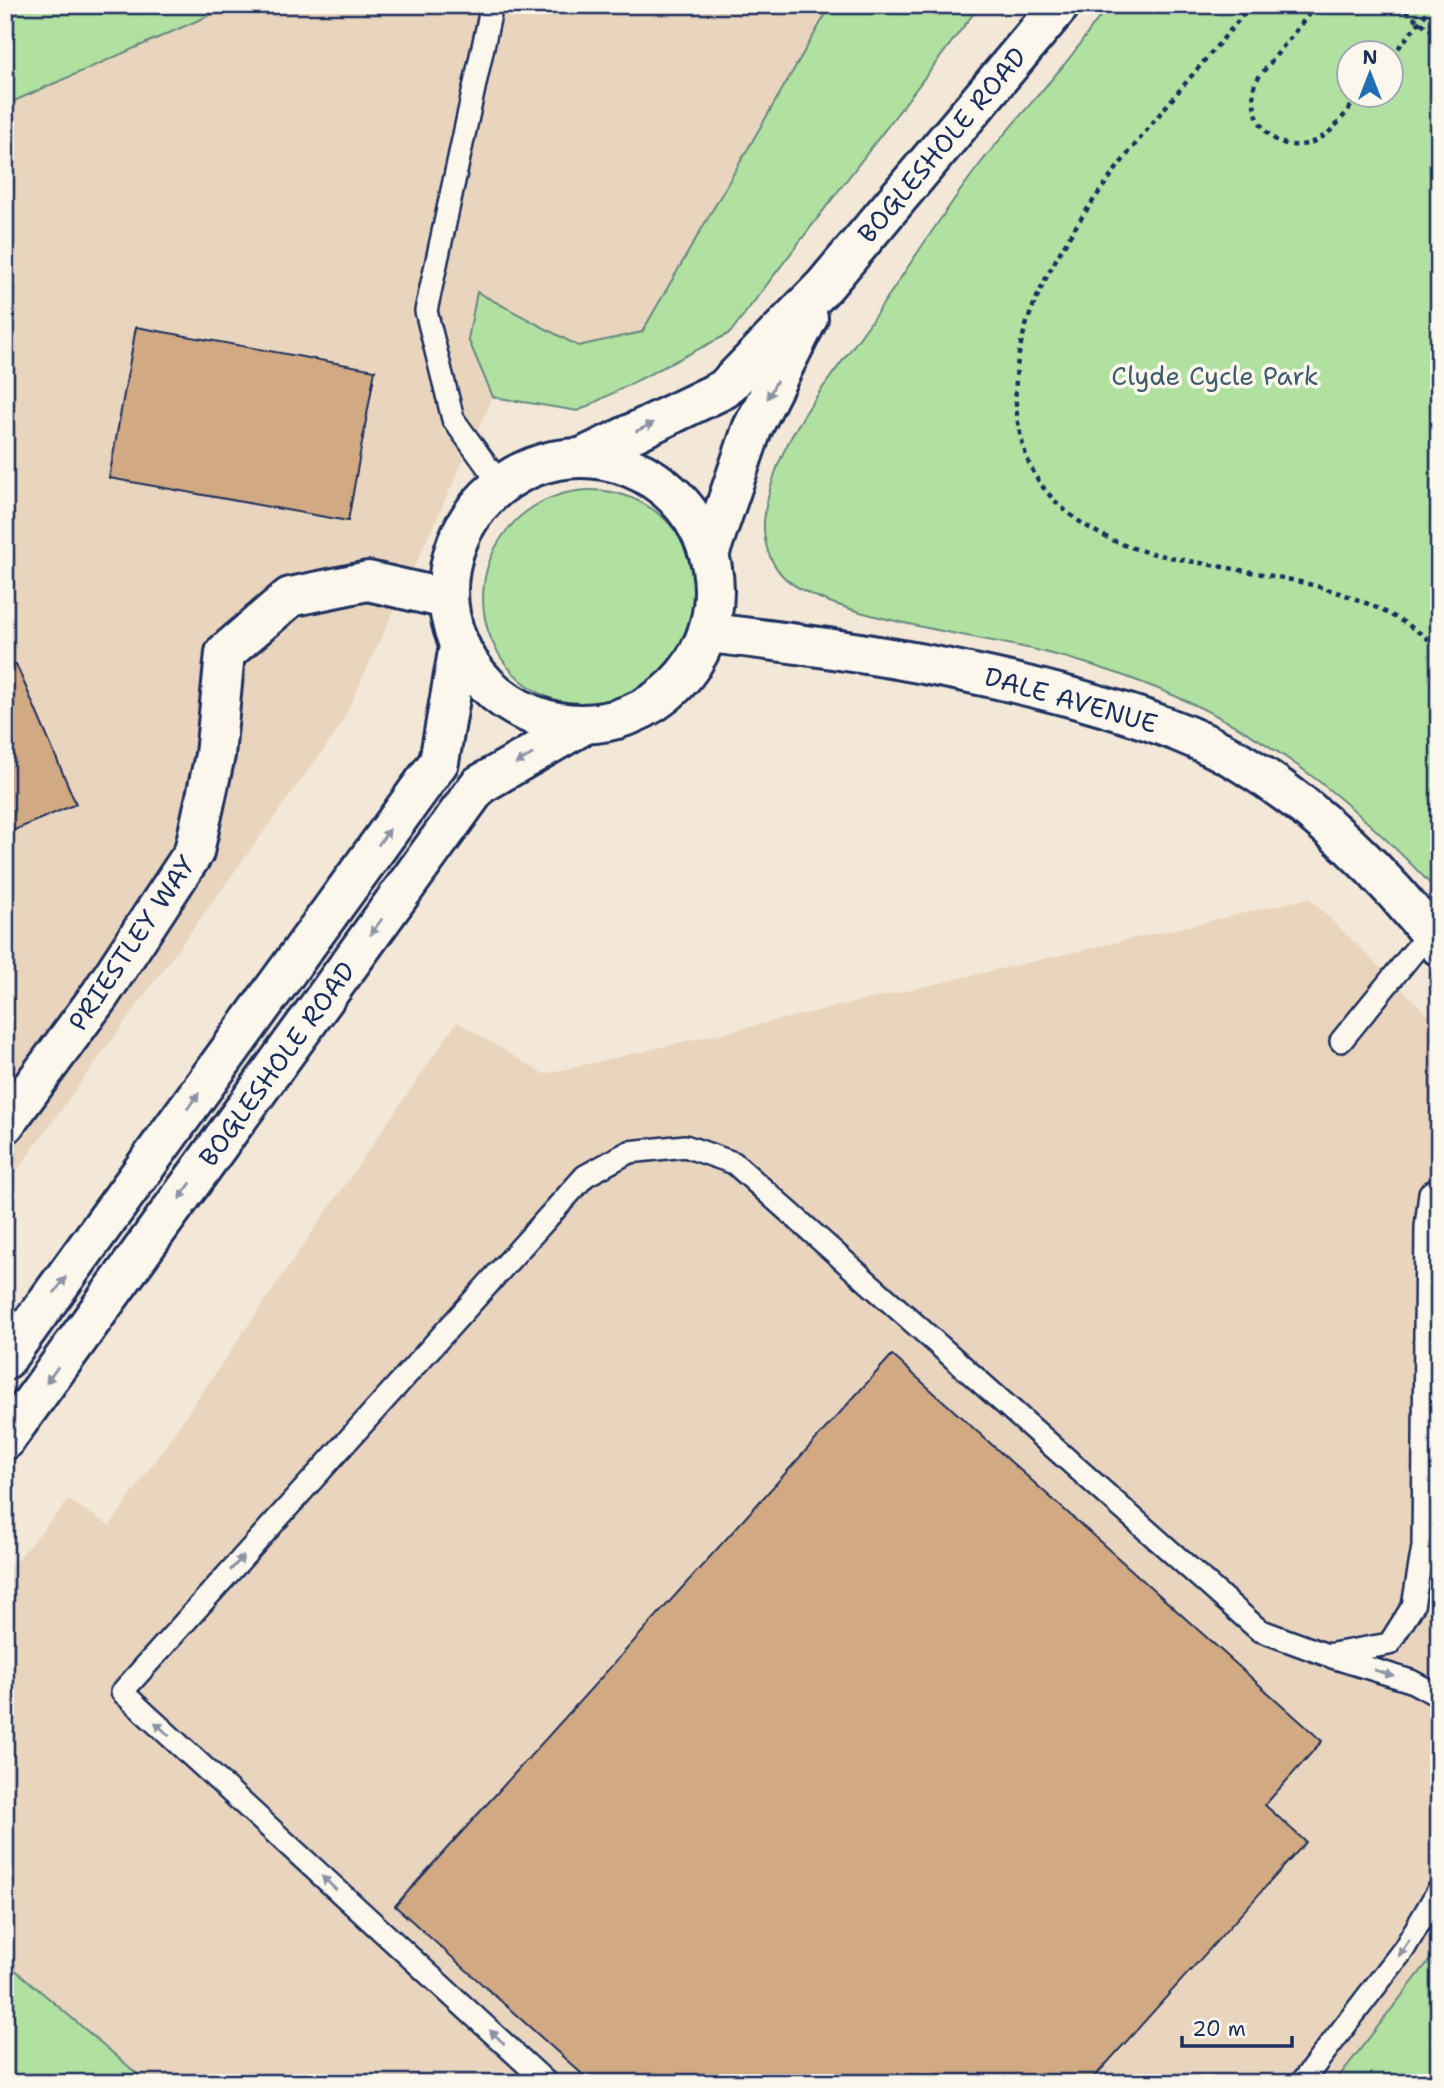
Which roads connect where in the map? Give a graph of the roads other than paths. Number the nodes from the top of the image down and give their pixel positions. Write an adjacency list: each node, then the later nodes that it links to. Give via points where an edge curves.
1 (492, 5): 5 (lane, via 426,311 453,419)
2 (1060, 5): 3 (street, BOGLESHOLE ROAD)
3 (825, 285): 4 (street, BOGLESHOLE ROAD, one-way to 3, via 724,389); 6 (street, BOGLESHOLE ROAD, one-way to 6, via 752,429)
4 (583, 457): 5 (street, via 540,463); 6 (street, via 625,464 662,484 691,514)
5 (500, 484): 7 (street, via 470,516 452,555)
6 (710, 552): 8 (street, via 716,593)
7 (447, 599): 9 (street); 13 (street, PRIESTLEY WAY, via 368,581 290,597 225,653 215,755 194,852 100,995)
8 (709, 633): 10 (street, via 690,670 661,699 624,718); 11 (street, DALE AVENUE, via 829,646 983,674 1143,718 1240,761 1291,795 1348,845)
9 (459, 646): 10 (street, via 480,678 509,704 545,720); 15 (street, BOGLESHOLE ROAD, one-way to 9, via 439,762)
10 (583, 725): 16 (street, BOGLESHOLE ROAD, one-way to 16, via 479,785)
11 (1434, 939): 12 (lane)
12 (1341, 1041)
13 (5, 1124)
14 (1439, 1188): 17 (lane, via 1430,1193 1426,1227 1423,1547 1413,1606 1389,1644)
15 (5, 1360)
16 (5, 1440)
17 (1327, 1655): 18 (lane, one-way to 18, via 1411,1681); 20 (lane, one-way to 17, via 122,1692 585,1176 629,1152 685,1146 734,1163 1259,1630)
18 (1439, 1696)
19 (1439, 1889): 21 (lane, one-way to 21, via 1404,1949)
20 (547, 2083)
21 (1301, 2083)

